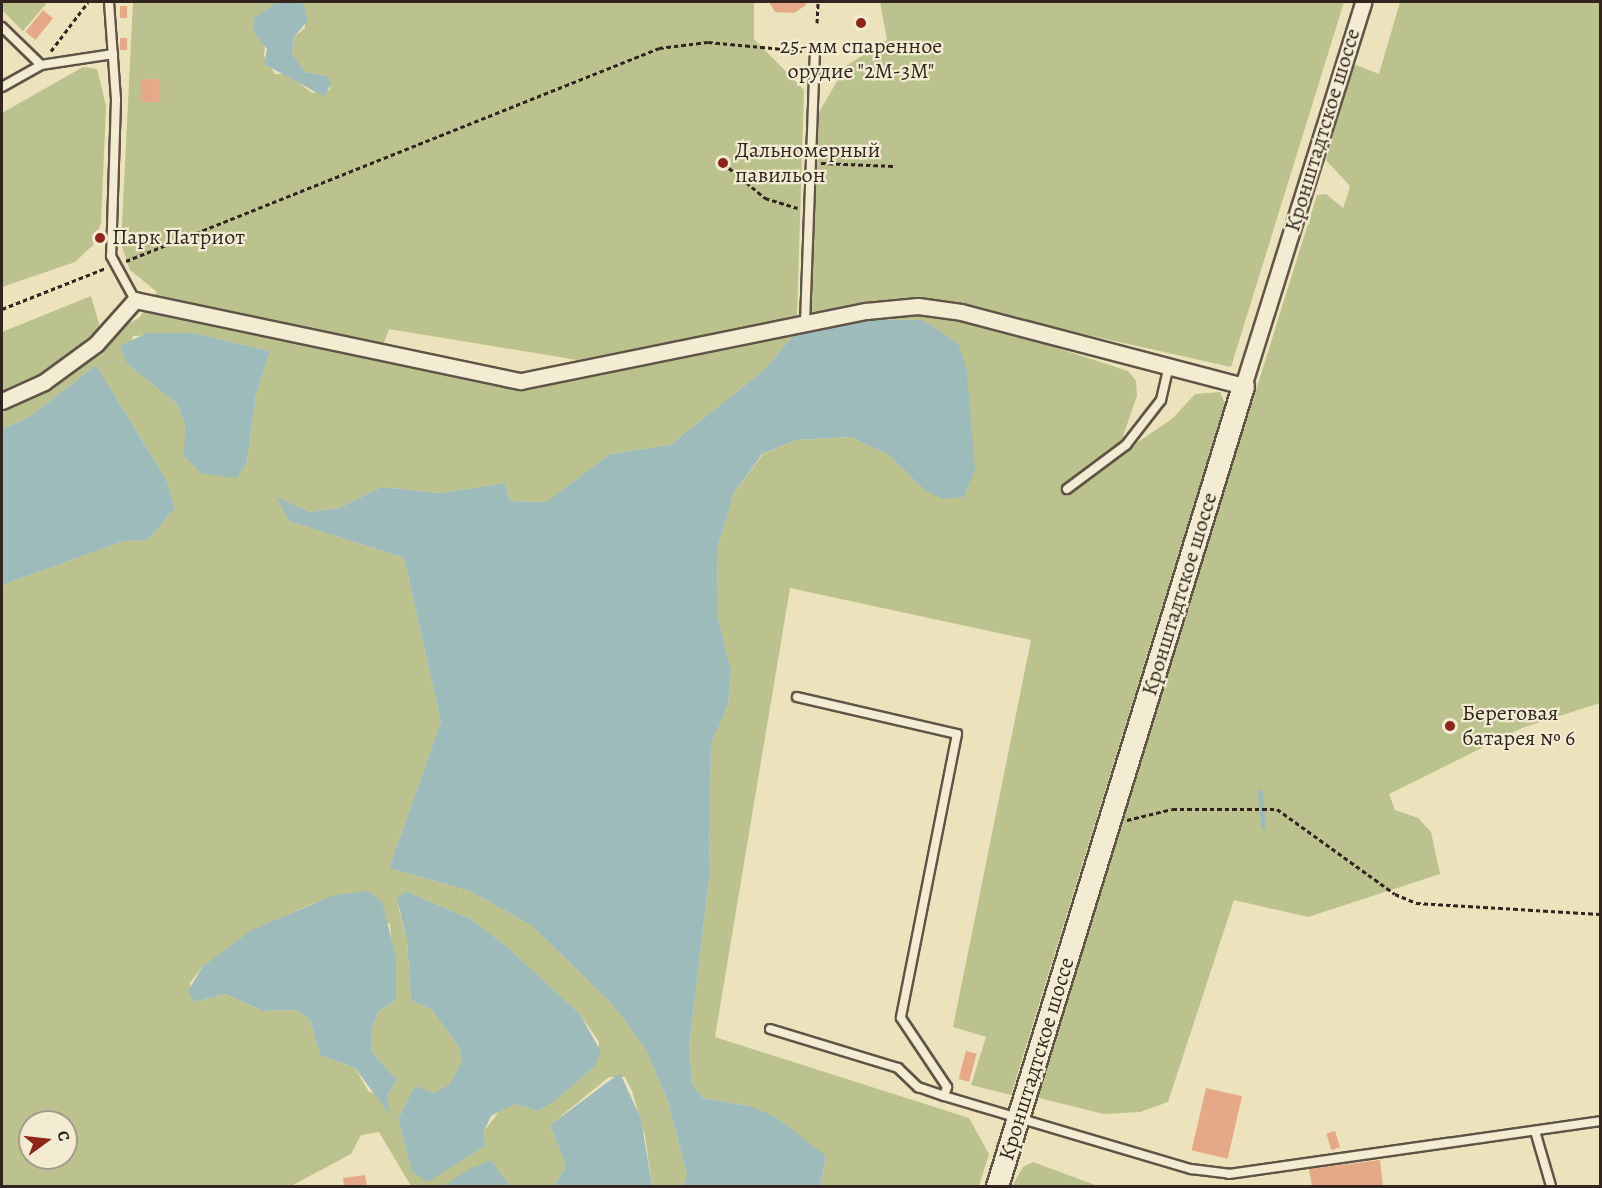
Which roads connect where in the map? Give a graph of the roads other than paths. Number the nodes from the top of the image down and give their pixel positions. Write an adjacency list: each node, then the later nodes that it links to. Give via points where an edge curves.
1 (109, 2): 5 (lane)
2 (1362, 2): 11 (street, Кронштадтское шоссе)
3 (2, 27): 6 (lane)
4 (815, 52): 9 (lane)
5 (113, 54): 6 (lane); 8 (lane, via 113,265)
6 (41, 64): 7 (lane)
7 (2, 87)
8 (135, 300): 9 (street, via 520,381); 12 (street, via 96,344 44,382)
9 (805, 323): 10 (street, via 918,306 961,312)
10 (1169, 366): 11 (street); 13 (lane, via 1161,400 1126,445)
11 (1243, 386): 17 (street, Кронштадтское шоссе)
12 (2, 401)
13 (1066, 489)
14 (797, 697): 16 (lane, via 957,734 901,1018 947,1087)
15 (770, 1029): 16 (lane, via 898,1068 918,1087)
16 (944, 1096): 17 (lane)
17 (1017, 1119): 19 (lane, via 1191,1169 1229,1174); 20 (street, Кронштадтское шоссе)
18 (1600, 1121): 19 (lane)
19 (1535, 1131): 21 (lane)
20 (997, 1186)
21 (1551, 1186)

